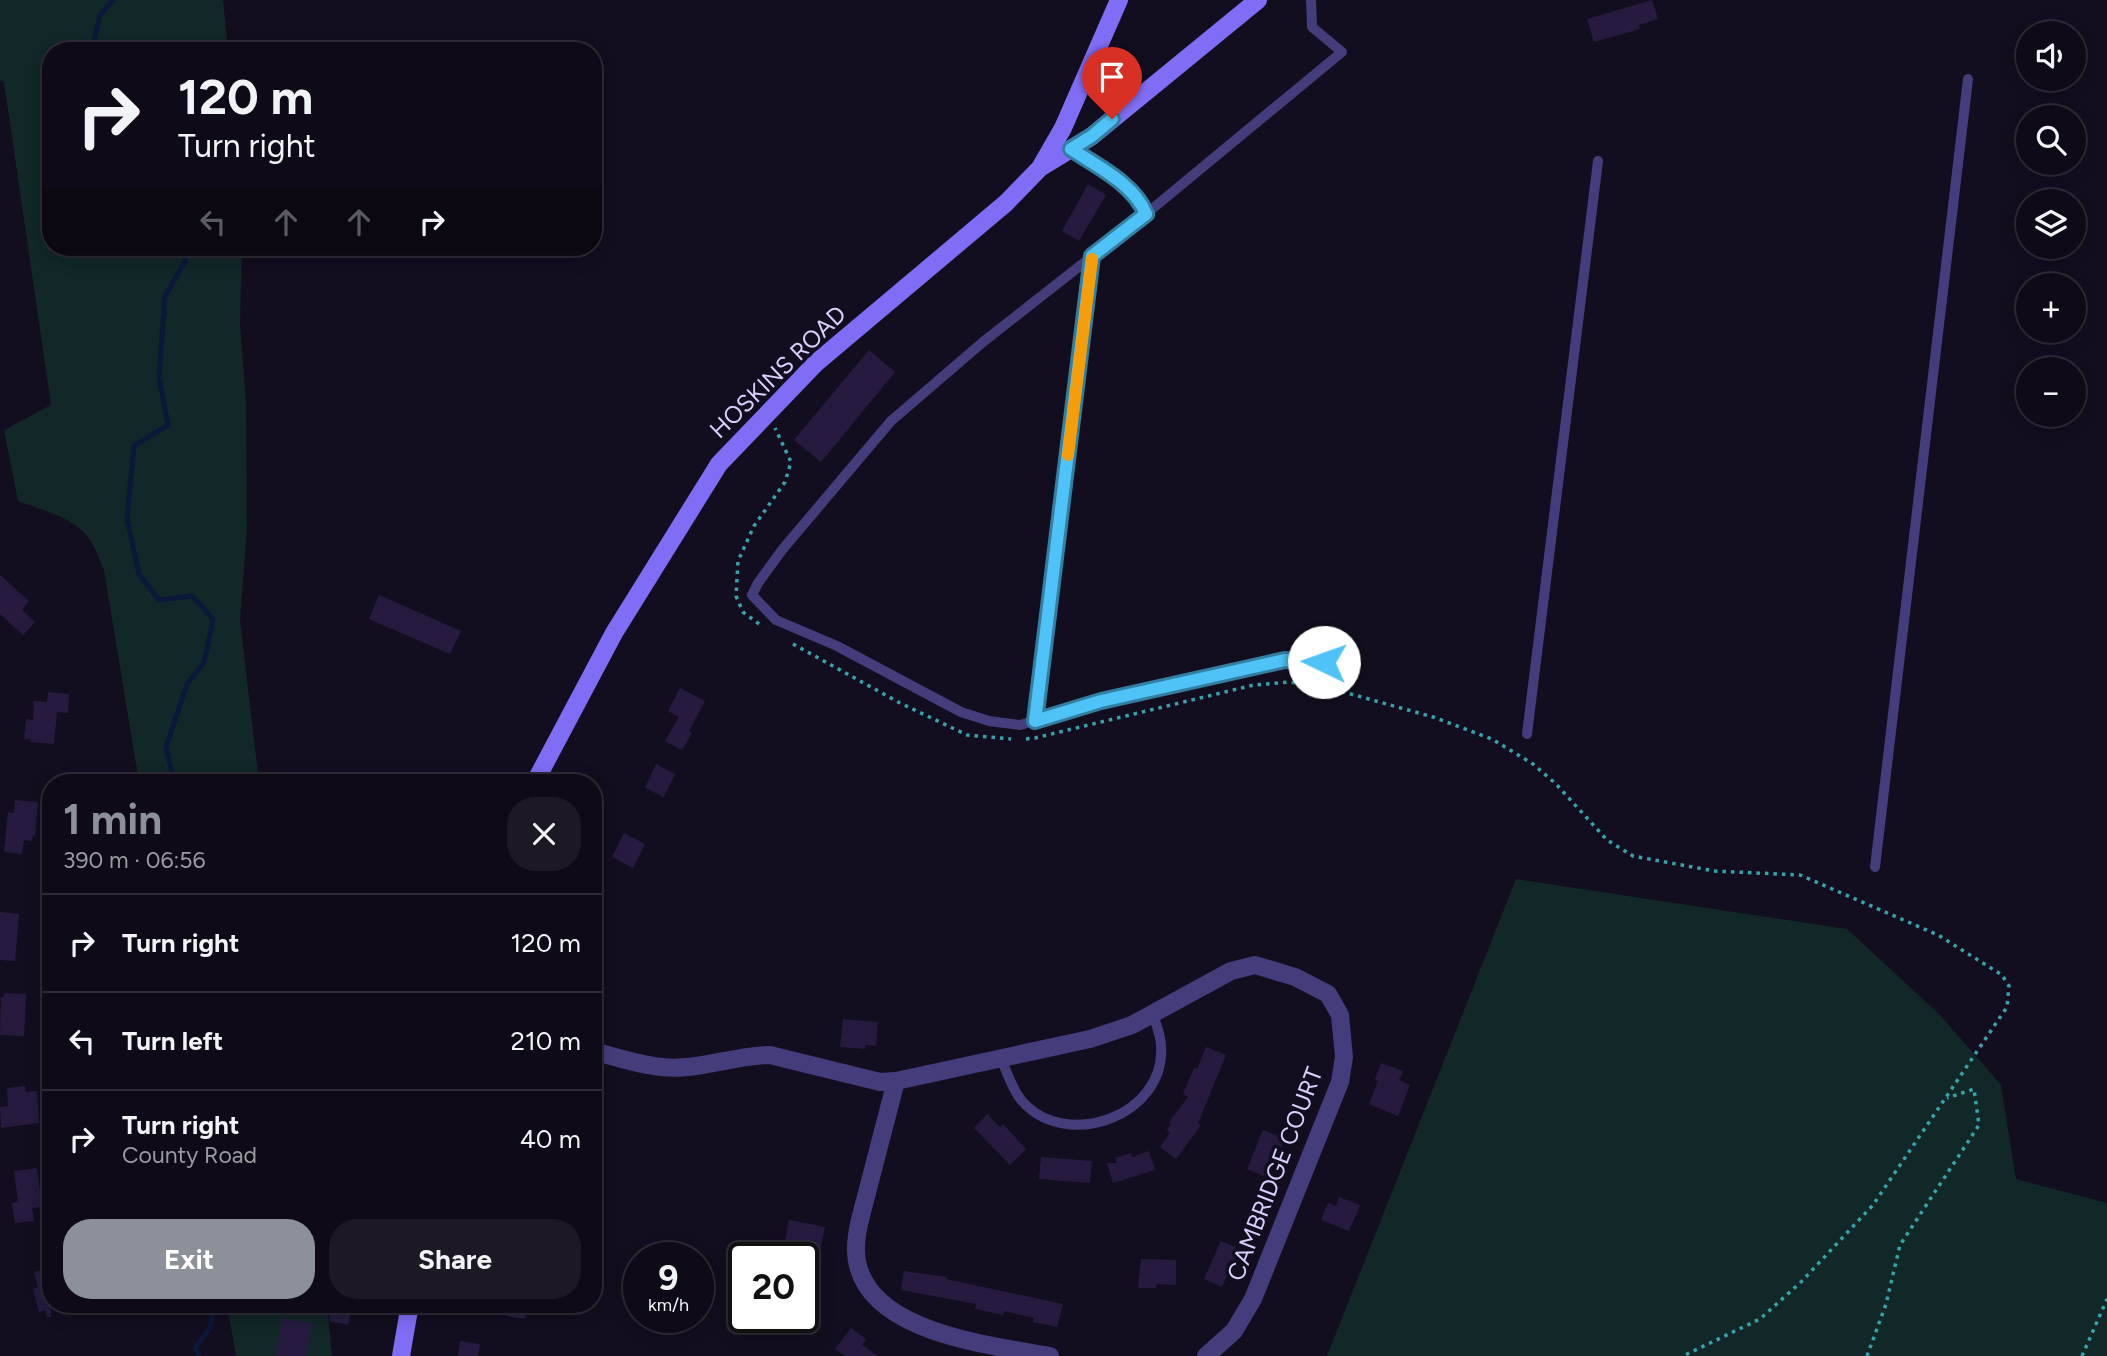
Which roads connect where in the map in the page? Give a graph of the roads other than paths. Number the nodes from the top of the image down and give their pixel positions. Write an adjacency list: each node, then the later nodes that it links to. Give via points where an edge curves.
1 (1119, 0): 7 (street, HOSKINS ROAD, via 1063,128)
2 (1258, 0): 5 (street)
3 (1311, 0): 8 (lane, via 1312,27 1342,52)
4 (1968, 79): 14 (lane)
5 (1071, 149): 7 (street); 8 (lane, via 1119,181)
6 (1598, 161): 12 (lane)
7 (1040, 168): 13 (street, HOSKINS ROAD, via 1006,203 816,363 719,464 614,634)
8 (1146, 214): 9 (lane)
9 (1092, 256): 11 (lane); 11 (lane, via 891,421 782,550 752,595 776,620 837,646 961,712 1020,725)
10 (1324, 662): 11 (lane, via 1285,660 1101,701)
11 (1035, 721)
12 (1527, 734)
13 (539, 774)
14 (1875, 867)
15 (1153, 1014): 17 (street, CAMBRIDGE COURT, via 1090,1039); 17 (lane, via 1161,1045 1156,1077 1133,1108 1099,1122 1062,1124 1041,1115 1021,1101); 22 (street, CAMBRIDGE COURT, via 1221,976 1255,965 1295,977 1328,994 1340,1015 1344,1057 1340,1082 1254,1299 1234,1331)
16 (602, 1053): 18 (street, CAMBRIDGE COURT, via 661,1067 769,1055 880,1082)
17 (1000, 1057): 18 (street, CAMBRIDGE COURT)
18 (896, 1081): 21 (street, via 860,1220 856,1253 861,1277 900,1317 952,1337)
19 (408, 1313): 20 (street)
20 (401, 1356)
21 (1050, 1356)
22 (1206, 1356)

